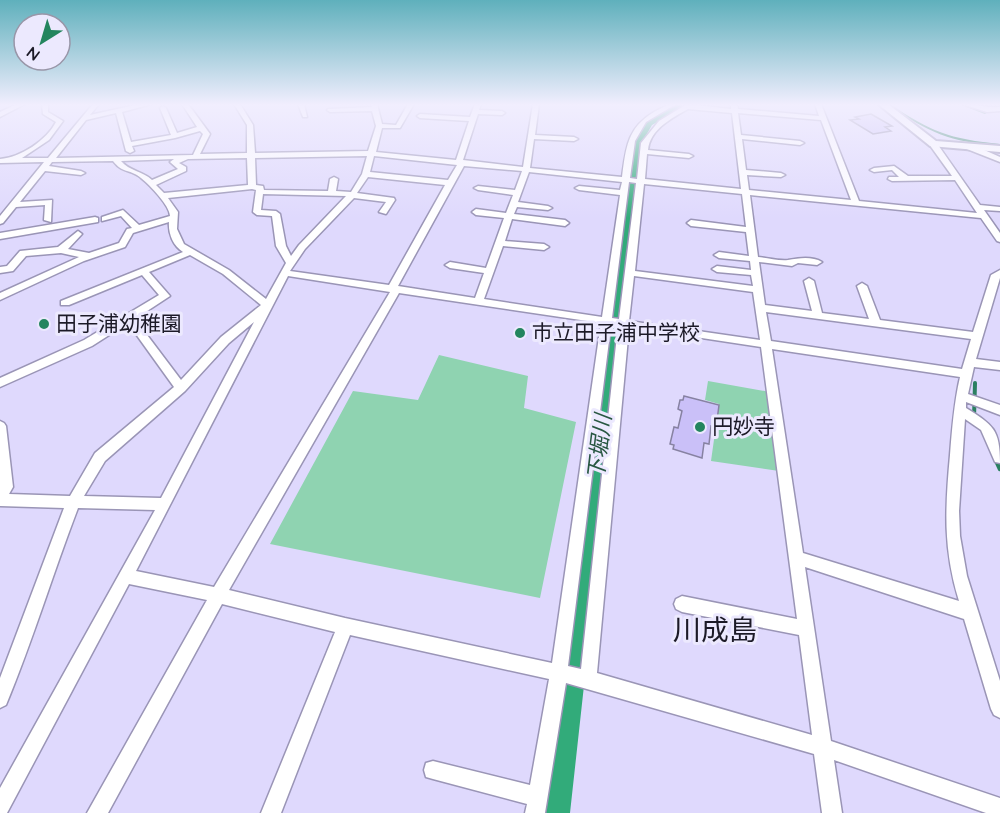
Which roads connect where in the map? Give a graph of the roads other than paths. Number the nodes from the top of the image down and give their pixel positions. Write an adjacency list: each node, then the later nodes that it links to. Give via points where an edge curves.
1 (40, 142): 27 (street)
2 (65, 142): 28 (street)
3 (128, 142): 18 (street)
4 (145, 142): 18 (street)
5 (202, 142): 22 (street)
6 (251, 142): 21 (street)
7 (374, 142): 20 (street)
8 (466, 142): 30 (street)
9 (530, 142): 32 (street)
10 (631, 142): 41 (street)
11 (646, 142): 19 (street)
12 (740, 142): 34 (street)
13 (789, 142): 16 (street)
14 (833, 142): 55 (street)
15 (931, 142): 17 (main road)
16 (800, 143)
17 (933, 144): 24 (main road, via 970,147); 39 (street)
18 (129, 145): 26 (street)
19 (644, 152): 23 (street); 43 (street)
20 (371, 153): 21 (street); 30 (street); 36 (street)
21 (251, 155): 22 (street); 48 (street)
22 (193, 156): 26 (street); 45 (street, via 174,162 183,169)
23 (689, 156)
24 (999, 156)
25 (115, 158): 26 (street); 28 (street); 45 (street, via 122,167 143,175)
26 (132, 158)
27 (14, 160): 28 (street); 29 (street)
28 (50, 160): 31 (street)
29 (0, 161)
30 (460, 162): 32 (street); 44 (street)
31 (43, 168): 35 (street); 57 (street)
32 (526, 170): 41 (street); 51 (street)
33 (874, 170): 38 (street, via 894,168)
34 (744, 172): 37 (street); 49 (street)
35 (81, 173)
36 (366, 174): 44 (street); 53 (street)
37 (781, 175)
38 (905, 178): 39 (street); 42 (street)
39 (957, 178): 58 (street)
40 (334, 179): 50 (street)
41 (625, 179): 43 (street); 52 (street)
42 (892, 179)
43 (641, 181): 49 (street); 91 (street)
44 (451, 183): 96 (street)
45 (151, 184): 54 (street)
46 (478, 188): 51 (street)
47 (579, 188): 52 (street)
48 (256, 189): 50 (street); 54 (street); 86 (street, via 257,212 276,214)
49 (747, 192): 55 (street); 73 (street)
50 (332, 193): 53 (street)
51 (518, 193): 56 (street)
52 (623, 193): 105 (street)
53 (353, 194): 61 (street, via 391,200); 86 (street, via 302,247)
54 (162, 196): 65 (street, via 171,206)
55 (856, 203): 64 (street)
56 (514, 204): 59 (street); 63 (street)
57 (13, 205): 67 (street, via 49,202); 69 (street)
58 (976, 207): 60 (street); 64 (street)
59 (548, 208)
60 (1000, 209)
61 (383, 212)
62 (476, 212): 63 (street)
63 (509, 216): 70 (street); 77 (street)
64 (982, 216): 76 (street)
65 (173, 218): 72 (street); 80 (street, via 180,246)
66 (105, 219): 72 (street, via 123,213)
67 (48, 220)
68 (94, 220): 75 (street)
69 (0, 221)
70 (564, 223)
71 (691, 223): 73 (street)
72 (136, 228): 82 (street, via 122,245)
73 (751, 230): 83 (street)
74 (78, 234): 79 (street)
75 (0, 236)
76 (1000, 239)
77 (500, 243): 78 (street); 89 (street)
78 (544, 247)
79 (61, 250): 82 (street); 88 (street, via 23,253 10,269)
80 (188, 253): 90 (street); 101 (street, via 226,272)
81 (719, 255): 83 (street)
82 (90, 256): 98 (street)
83 (754, 259): 84 (street); 92 (street)
84 (817, 262)
85 (450, 265): 89 (street)
86 (288, 268): 96 (street); 101 (street)
87 (717, 269): 92 (street)
88 (0, 270)
89 (489, 271): 99 (street)
90 (144, 272): 100 (street); 104 (street, via 165,296)
91 (630, 273): 97 (street); 106 (street)
92 (756, 273): 97 (street)
93 (1000, 273): 108 (street, via 996,275)
94 (809, 281): 103 (street)
95 (862, 286): 107 (street)
96 (394, 289): 99 (street); 124 (street)
97 (758, 290): 102 (street)
98 (0, 297)
99 (478, 302): 105 (street)
100 (65, 303)
101 (268, 305): 113 (street, via 225,340); 121 (street)
102 (761, 308): 103 (street); 109 (street)
103 (818, 315): 107 (street)
104 (129, 318): 112 (street, via 88,343); 113 (street)
105 (607, 322): 106 (street); 129 (street)
106 (624, 323): 109 (street); 130 (street)
107 (876, 323): 108 (street)
108 (977, 336): 111 (street)
109 (765, 344): 111 (street); 122 (street)
110 (1000, 366): 111 (street)
111 (968, 368): 114 (street)
112 (0, 383)
113 (180, 388): 120 (street, via 100,457)
114 (969, 399): 115 (street); 116 (street)
115 (1000, 410)
116 (966, 414): 118 (street, via 986,427); 126 (street, via 953,536 959,576)
117 (0, 426): 119 (street, via 6,486)
118 (1000, 458)
119 (0, 498): 120 (street)
120 (73, 502): 121 (street); 131 (street)
121 (165, 504): 123 (street)
122 (797, 558): 126 (street); 128 (street)
123 (125, 576): 124 (street); 136 (street)
124 (218, 595): 127 (street); 138 (street)
125 (682, 604): 128 (street)
126 (971, 613): 132 (street)
127 (345, 626): 129 (street); 139 (street)
128 (807, 629): 133 (street)
129 (560, 672): 130 (street); 135 (street)
130 (587, 679): 133 (street)
131 (0, 699)
132 (1000, 709)
133 (823, 747): 137 (street); 140 (street)
134 (433, 770): 135 (street)
135 (537, 805)
136 (0, 807)
137 (1000, 808)
138 (97, 813)
139 (271, 813)
140 (832, 813)

